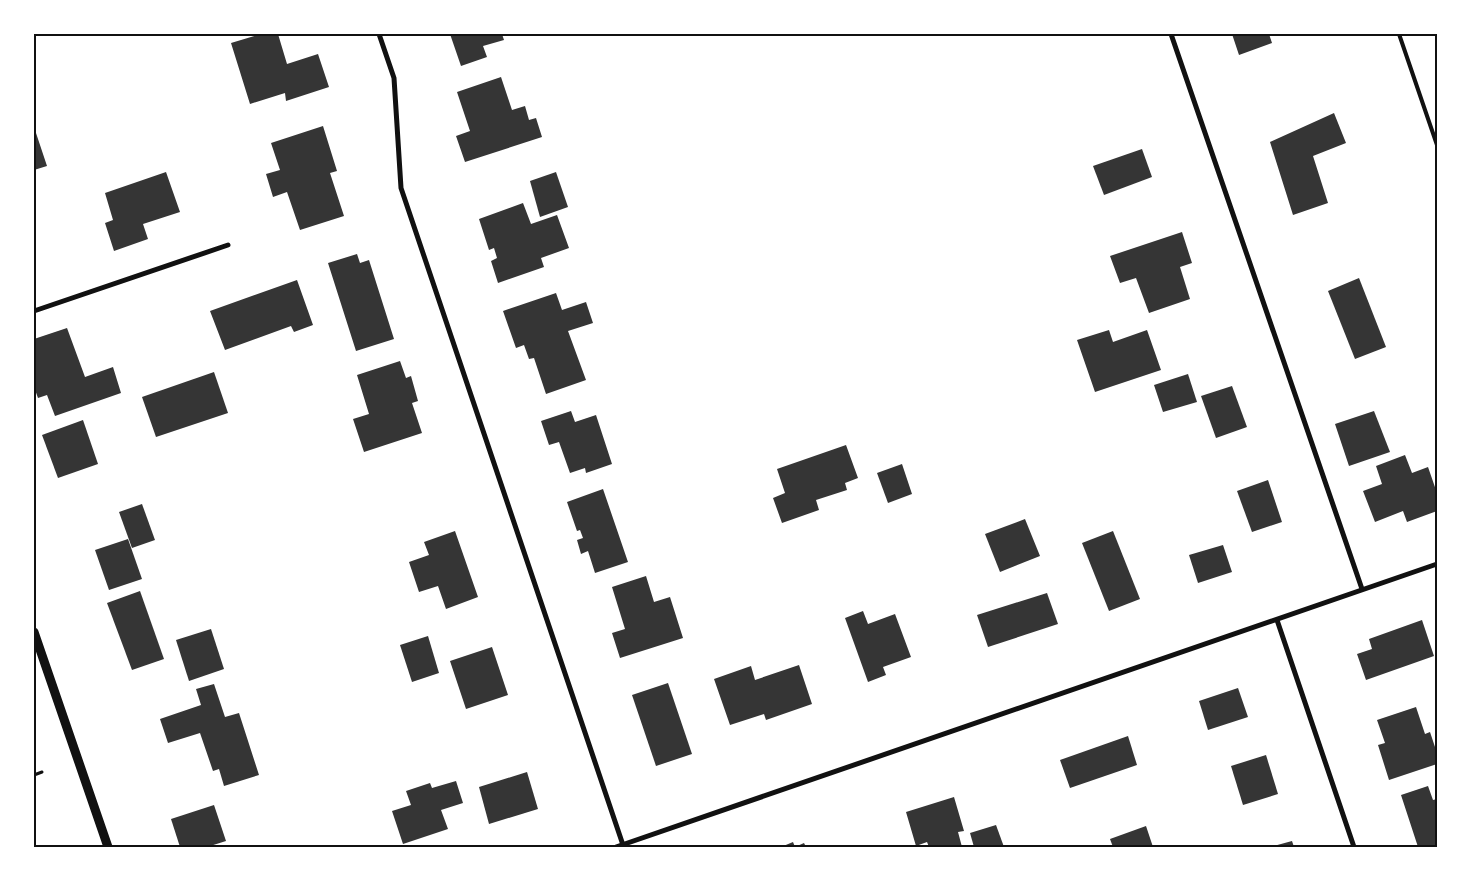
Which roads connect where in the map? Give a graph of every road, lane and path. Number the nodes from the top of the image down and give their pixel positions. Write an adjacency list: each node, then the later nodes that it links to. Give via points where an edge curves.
1 (379, 34): 13 (street, via 394,78 401,188)
2 (1171, 34): 8 (street)
3 (1398, 34): 4 (lane)
4 (1437, 145)
5 (228, 245): 6 (street)
6 (34, 311)
7 (1437, 564): 8 (street)
8 (1362, 589): 9 (street)
9 (1277, 620): 13 (street); 16 (street)
10 (34, 632): 14 (street)
11 (42, 772): 12 (path)
12 (34, 775)
13 (623, 845): 15 (street)
14 (108, 847)
15 (616, 847)
16 (1354, 847)

